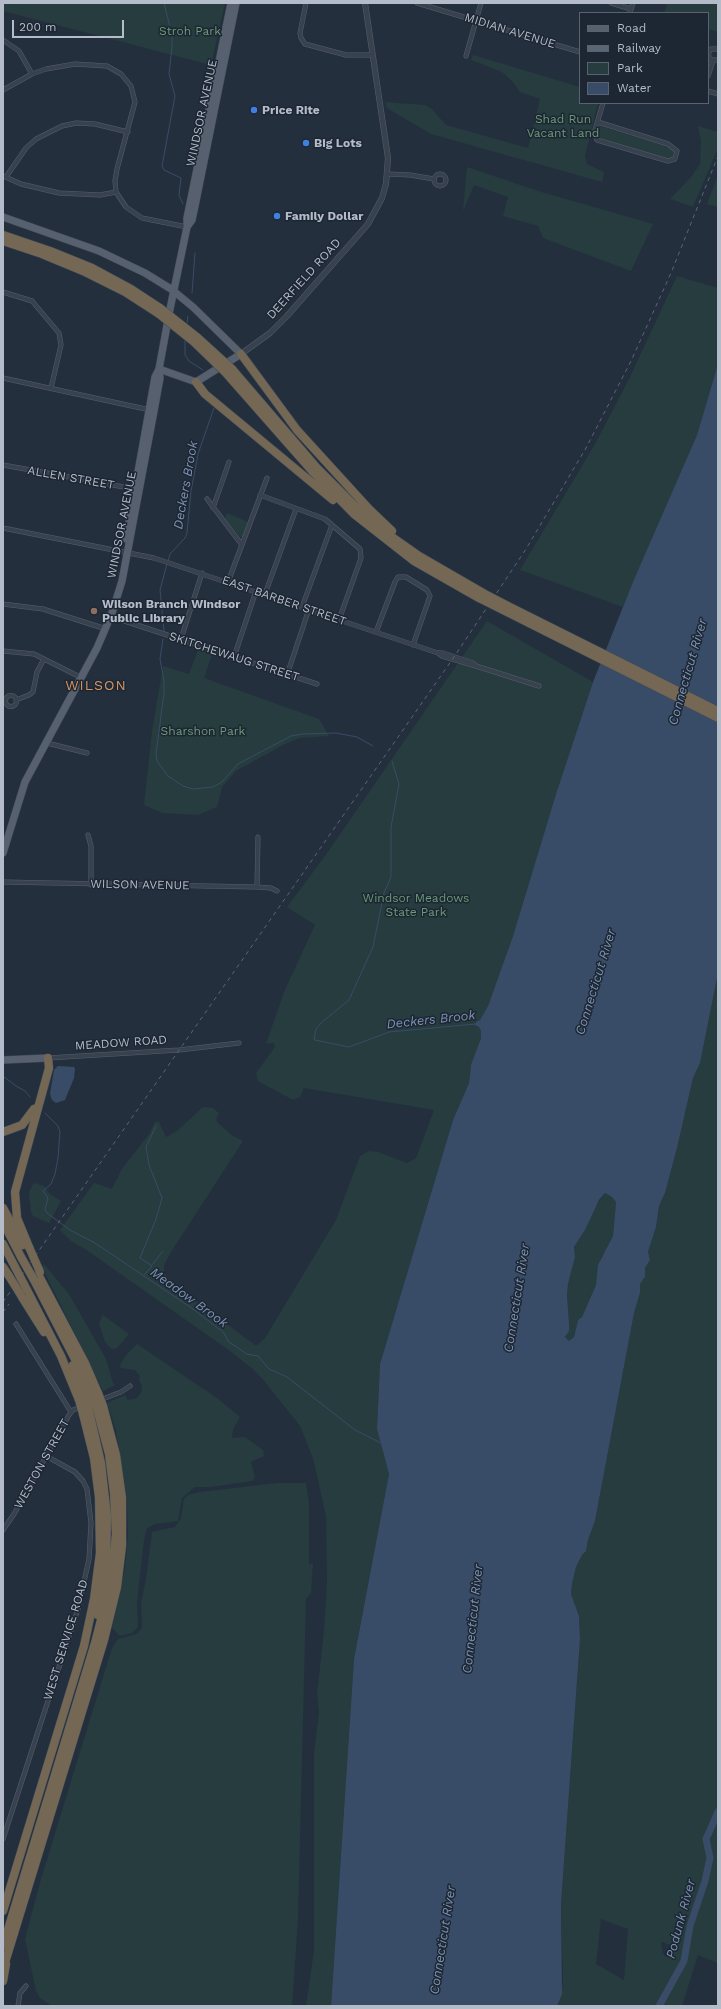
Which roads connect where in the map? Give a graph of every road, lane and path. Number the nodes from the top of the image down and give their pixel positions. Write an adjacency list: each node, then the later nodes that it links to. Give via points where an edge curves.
1 (231, 3): 11 (main road, WINDSOR AVENUE)
2 (236, 3): 11 (main road, WINDSOR AVENUE)
3 (306, 3): 15 (street, via 300,33 306,44 346,55)
4 (365, 3): 15 (street, DEERFIELD ROAD)
5 (417, 3): 10 (street, MIDIAN AVENUE)
6 (481, 3): 10 (street)
7 (611, 3): 9 (street)
8 (633, 3): 9 (street)
9 (631, 11)
10 (476, 20): 14 (street, MIDIAN AVENUE); 16 (street)
11 (229, 24): 29 (main road, WINDSOR AVENUE, via 194,196 192,220)
12 (3, 40): 18 (street, via 19,51)
13 (718, 49): 17 (street, via 713,48 709,52 710,58)
14 (579, 52)
15 (372, 55): 24 (street, DEERFIELD ROAD, via 387,145)
16 (466, 56)
17 (716, 61): 19 (street)
18 (32, 74): 20 (street); 23 (street, via 75,64 93,64 114,69 126,79 134,95 134,112)
19 (709, 74)
20 (3, 90)
21 (603, 104): 22 (street)
22 (598, 122): 22 (street, via 595,135 597,140 668,161 675,158 677,151 668,144)
23 (128, 132): 25 (street, via 95,124 76,123 56,129 36,139 26,148); 27 (street, via 116,169)
24 (388, 174): 26 (street); 33 (street, DEERFIELD ROAD, via 380,203 368,224 276,327)
25 (5, 177): 27 (street, via 59,193)
26 (434, 179)
27 (116, 192): 29 (street, via 126,207 142,218)
28 (3, 217): 32 (main road, via 110,255)
29 (187, 228): 32 (main road, WINDSOR AVENUE)
30 (5, 239): 35 (highway, bridge, via 84,271 159,311)
31 (3, 292): 38 (street, via 36,303 59,333 61,345)
32 (174, 292): 33 (main road, via 203,316); 34 (main road, WINDSOR AVENUE)
33 (241, 354): 37 (main road, DEERFIELD ROAD); 53 (highway, via 304,438 374,514)
34 (159, 369): 37 (main road); 39 (main road, WINDSOR AVENUE, via 155,377)
35 (229, 371): 50 (highway, via 324,484); 53 (highway, via 335,488 376,525)
36 (3, 378): 38 (street)
37 (196, 382): 50 (highway, via 205,394 360,523)
38 (51, 388): 39 (street)
39 (152, 411): 43 (main road, WINDSOR AVENUE)
40 (229, 462): 46 (street)
41 (3, 465): 43 (street, ALLEN STREET)
42 (267, 478): 44 (street)
43 (137, 489): 52 (main road, WINDSOR AVENUE)
44 (260, 495): 47 (street); 51 (street)
45 (207, 499): 46 (street)
46 (213, 508): 51 (street)
47 (296, 509): 48 (street); 57 (street)
48 (332, 525): 60 (street); 63 (street, via 362,552)
49 (3, 528): 52 (street, EAST BARBER STREET)
50 (379, 535): 58 (highway, via 428,570)
51 (242, 545): 55 (street)
52 (126, 552): 54 (street, EAST BARBER STREET); 62 (main road, WINDSOR AVENUE)
53 (425, 560): 58 (highway)
54 (202, 573): 55 (street, EAST BARBER STREET); 66 (street)
55 (228, 582): 56 (street, EAST BARBER STREET)
56 (256, 591): 57 (street, EAST BARBER STREET); 70 (street)
57 (265, 594): 60 (street, EAST BARBER STREET)
58 (481, 596): 67 (highway, bridge)
59 (3, 604): 64 (street, via 43,609)
60 (302, 607): 61 (street, EAST BARBER STREET)
61 (309, 609): 63 (street, EAST BARBER STREET); 72 (street)
62 (109, 616): 64 (main road, WINDSOR AVENUE); 66 (street, SKITCHEWAUG STREET)
63 (339, 620): 65 (street, EAST BARBER STREET)
64 (103, 629): 73 (main road, WINDSOR AVENUE)
65 (376, 632): 68 (street, EAST BARBER STREET); 68 (street, via 395,582 398,577 406,577 429,593 429,600)
66 (181, 640): 70 (street, SKITCHEWAUG STREET)
67 (579, 644): 77 (highway); 78 (highway)
68 (413, 645): 75 (street, EAST BARBER STREET)
69 (3, 650): 71 (street, via 34,654)
70 (234, 657): 72 (street, SKITCHEWAUG STREET)
71 (44, 659): 73 (street); 76 (street, via 33,692)
72 (287, 675): 74 (street, SKITCHEWAUG STREET)
73 (80, 677): 79 (main road, WINDSOR AVENUE); 81 (main road, WINDSOR AVENUE)
74 (317, 684)
75 (539, 686)
76 (16, 700)
77 (718, 711)
78 (718, 718)
79 (47, 743): 80 (street); 81 (main road, WINDSOR AVENUE)
80 (86, 753)
81 (35, 760): 83 (main road, WINDSOR AVENUE)
82 (88, 835): 87 (street, via 91,846)
83 (4, 836): 85 (main road, WINDSOR AVENUE)
84 (258, 836): 88 (street)
85 (3, 853)
86 (3, 882): 87 (street, WILSON AVENUE)
87 (91, 885): 88 (street, WILSON AVENUE)
88 (257, 887): 89 (street, WILSON AVENUE)
89 (277, 891)
90 (239, 1043): 91 (street, MEADOW ROAD, via 182,1050)
91 (48, 1058): 92 (main road, MEADOW ROAD); 93 (highway, via 31,1114 20,1126); 98 (highway, via 49,1068 15,1192)
92 (3, 1060)
93 (3, 1132)
94 (3, 1208): 98 (highway)
95 (3, 1222): 98 (highway)
96 (3, 1230): 98 (highway)
97 (3, 1244): 98 (highway)
98 (22, 1256): 100 (highway); 100 (highway, bridge)
99 (3, 1267): 102 (highway, bridge)
100 (34, 1280): 102 (highway); 104 (highway, via 79,1367); 104 (highway, via 43,1284 85,1363)
101 (16, 1324): 106 (street)
102 (61, 1356): 104 (highway)
103 (130, 1386): 106 (street, WESTON STREET)
104 (88, 1396): 105 (highway, bridge); 105 (highway, bridge)
105 (93, 1410): 110 (highway, via 100,1553 94,1599 82,1651); 111 (highway, via 106,1510 106,1553 101,1599 91,1645); 112 (highway, via 109,1454 115,1497 116,1538 111,1580 97,1637); 113 (highway, via 114,1448 121,1486 123,1534 118,1580 105,1634)
106 (71, 1412): 107 (street, WESTON STREET)
107 (46, 1456): 108 (street, WESTON STREET); 109 (street, WEST SERVICE ROAD, via 75,1472 86,1487 91,1512 90,1550 80,1603)
108 (3, 1530)
109 (3, 1840)
110 (3, 1911)
111 (3, 1934)
112 (3, 1946)
113 (6, 1958): 114 (highway); 115 (highway)
114 (3, 1969)
115 (3, 1981)
116 (26, 1986): 117 (street, via 20,1993)
117 (18, 2006)

